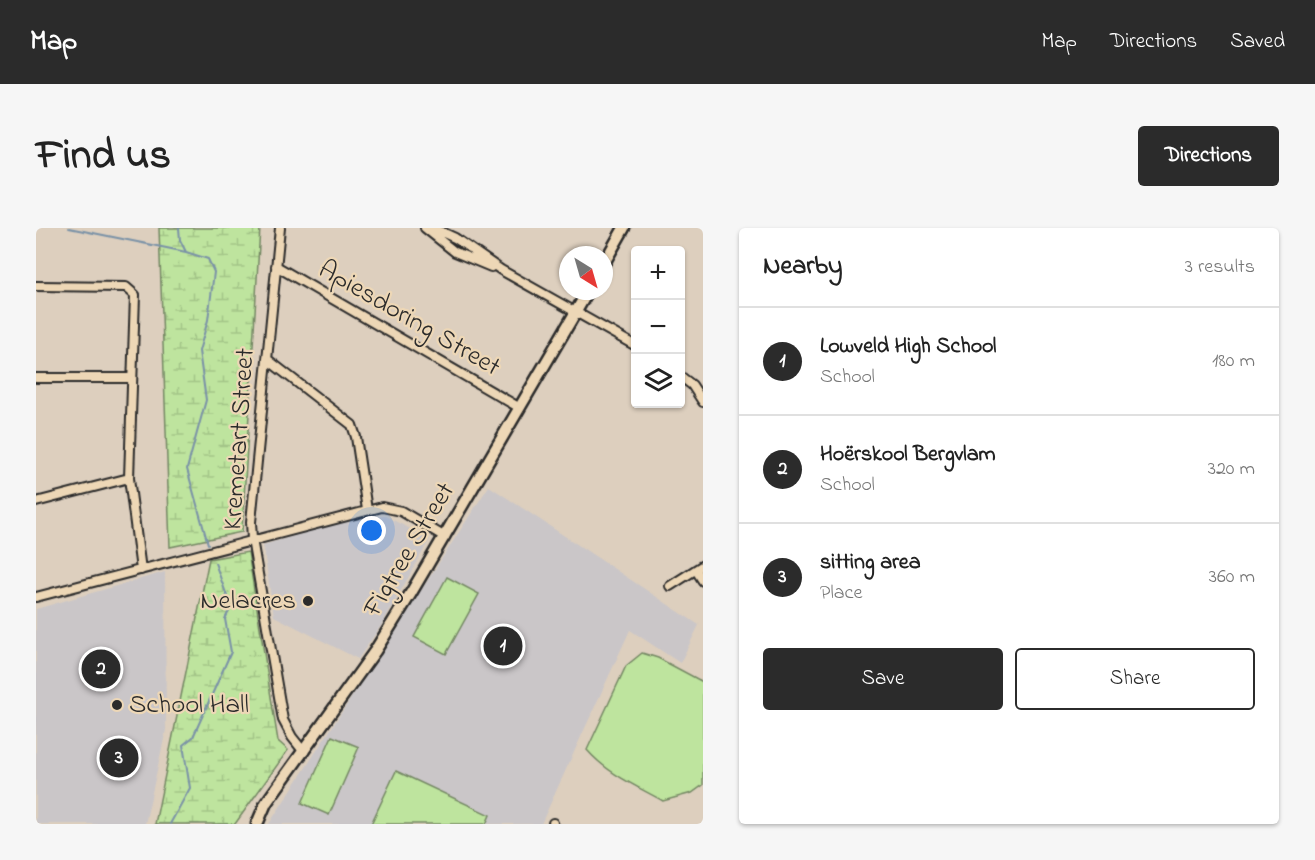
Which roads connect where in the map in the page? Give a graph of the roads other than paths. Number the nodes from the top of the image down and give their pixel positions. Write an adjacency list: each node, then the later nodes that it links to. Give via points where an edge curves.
1 (280, 228): 6 (street, Kremetart Street)
2 (425, 228): 7 (street, via 455,252)
3 (433, 228): 7 (street, via 465,244)
4 (624, 228): 5 (street)
5 (613, 247)
6 (276, 266): 12 (street, Kremetart Street); 17 (street, Apiesdoring Street)
7 (501, 270): 10 (street)
8 (36, 286): 14 (street, via 126,287 132,291 136,299)
9 (583, 300): 10 (street, Figtree Street)
10 (576, 311): 11 (street); 17 (street, Figtree Street)
11 (631, 343)
12 (267, 359): 20 (street, via 351,426); 22 (street, Kremetart Street)
13 (36, 378): 14 (street)
14 (130, 378): 18 (street)
15 (685, 380): 16 (street)
16 (703, 402)
17 (520, 408): 21 (street, Figtree Street)
18 (129, 478): 19 (street); 24 (street)
19 (36, 502)
20 (367, 510): 21 (street, via 382,507 401,511); 22 (street)
21 (446, 537): 28 (street, Figtree Street, via 375,651)
22 (252, 539): 24 (street); 28 (street, Kremetart Street, via 283,720)
23 (699, 568): 25 (street); 26 (street)
24 (141, 570): 27 (street)
25 (703, 581)
26 (670, 586)
27 (36, 597)
28 (304, 752): 29 (street, Figtree Street, via 266,803)
29 (257, 824)

